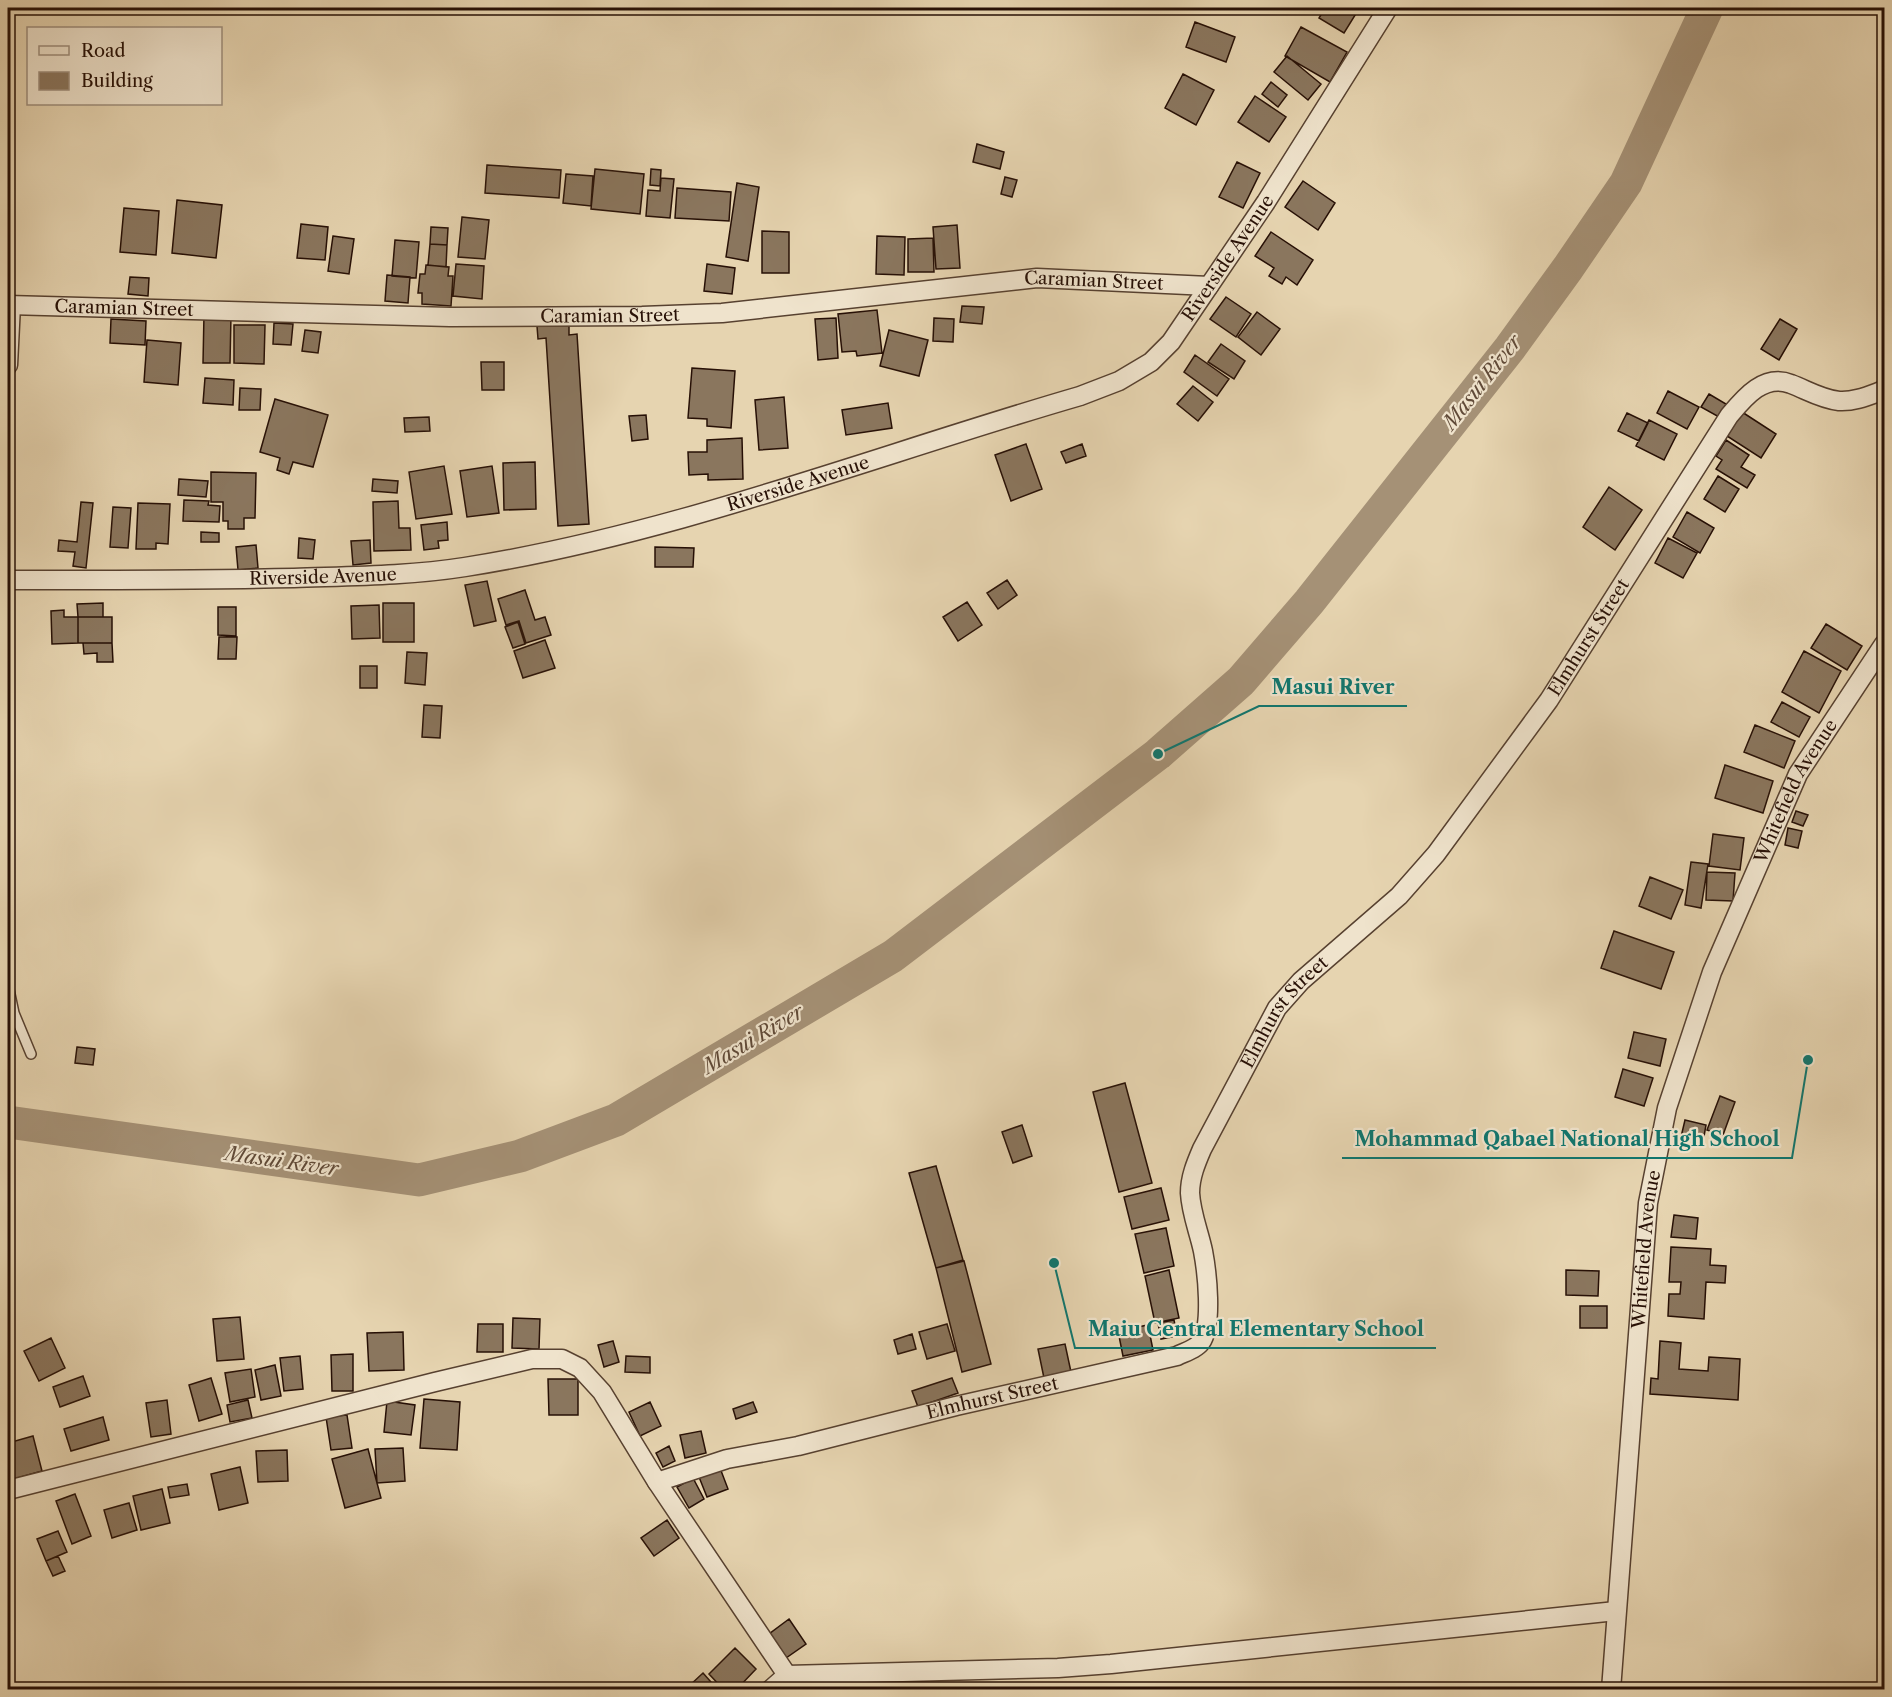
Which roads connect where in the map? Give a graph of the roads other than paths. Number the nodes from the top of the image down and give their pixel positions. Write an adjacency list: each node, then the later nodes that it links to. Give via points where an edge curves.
1 (1388, 8): 2 (street, Riverside Avenue)
2 (1209, 286): 3 (street, Caramian Street, via 1037,278 722,313 642,316 450,317); 6 (street, Riverside Avenue, via 1171,342 1151,362 1119,381 775,490 597,541 463,567 372,576)
3 (9, 305): 4 (street)
4 (8, 365)
5 (1884, 390): 10 (street, Elmhurst Street, via 1841,401 1814,395 1788,382 1763,384 1749,393 1729,416 1549,699 1436,854 1399,896 1301,981 1277,1008 1193,1172 1192,1211 1204,1254 1208,1291 1205,1335 1200,1344 1177,1356 728,1459)
6 (8, 580)
7 (1884, 644): 12 (street, Whitefield Avenue, via 1798,774 1712,972 1666,1108 1648,1203)
8 (8, 985): 9 (lane)
9 (31, 1054)
10 (657, 1482): 11 (street, via 602,1392 580,1368 562,1359 546,1358 435,1382); 13 (street)
11 (8, 1490)
12 (1616, 1611): 13 (street, via 1112,1664); 15 (street, Whitefield Avenue)
13 (787, 1675): 14 (street)
14 (770, 1689)
15 (1611, 1689)

